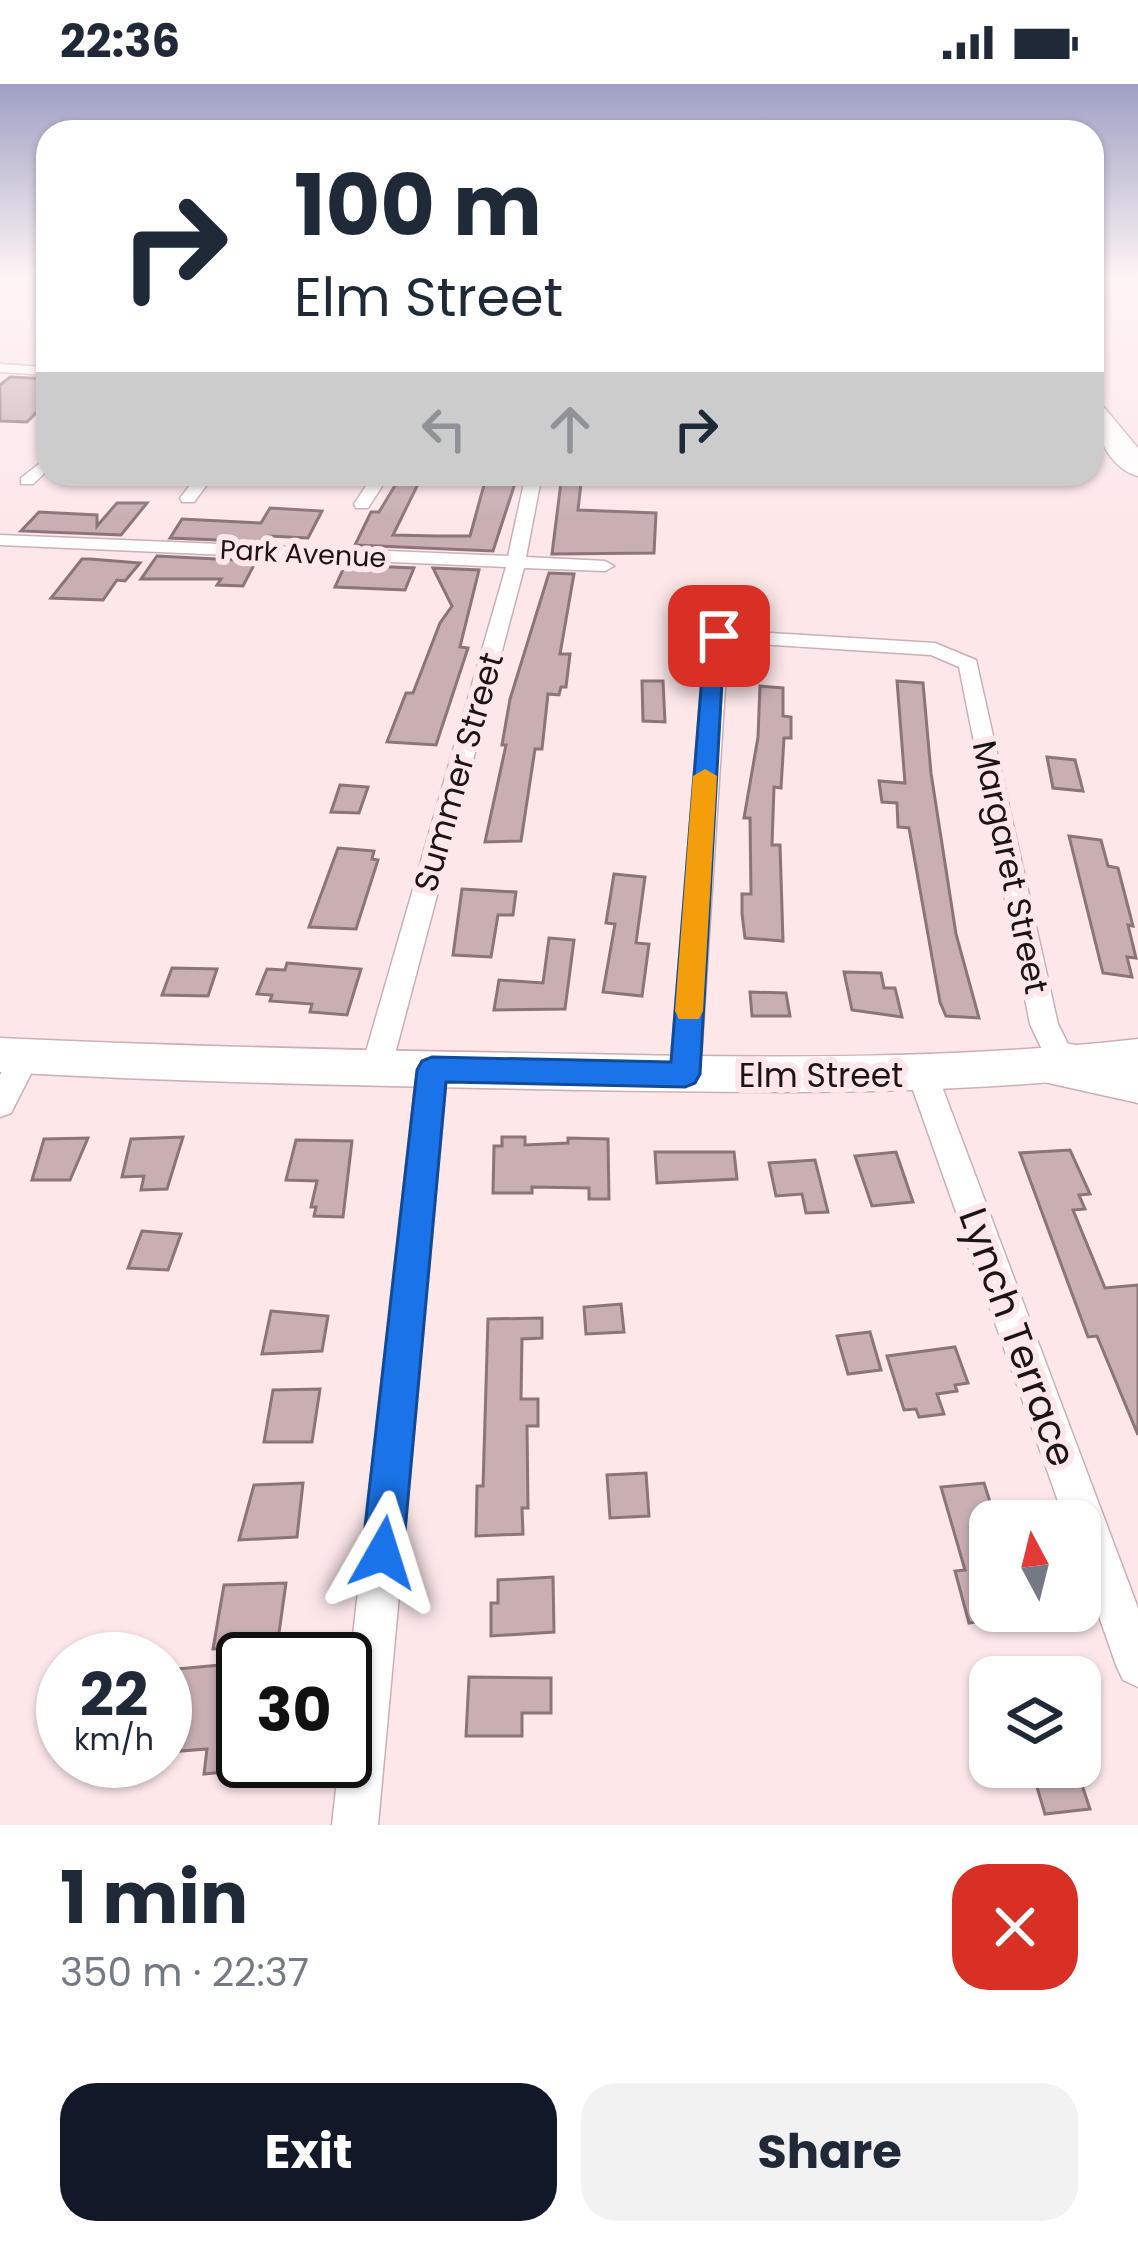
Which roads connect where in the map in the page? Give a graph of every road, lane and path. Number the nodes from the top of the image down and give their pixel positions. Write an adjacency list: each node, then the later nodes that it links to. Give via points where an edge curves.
1 (0, 368): 2 (street)
2 (36, 370)
3 (1104, 404): 5 (highway)
4 (1104, 409): 6 (highway)
5 (1138, 424)
6 (1138, 467)
7 (36, 473): 8 (street)
8 (27, 481)
9 (198, 486): 12 (street)
10 (374, 486): 13 (street)
11 (532, 486): 15 (street, Summer Street)
12 (188, 498)
13 (362, 503)
14 (0, 540): 15 (street, Park Avenue)
15 (516, 563): 16 (street, Park Avenue); 20 (street, Summer Street)
16 (605, 566)
17 (12, 1056): 20 (main road, Elm Street); 25 (street)
18 (1138, 1056): 19 (main road, Elm Street)
19 (1064, 1066): 22 (street, Margaret Street, via 1044,1024 969,664 935,649 719,636); 23 (main road, Elm Street); 24 (highway)
20 (376, 1069): 21 (main road, Elm Street)
21 (432, 1070): 22 (main road, Elm Street); 27 (street)
22 (685, 1074): 23 (main road, Elm Street)
23 (922, 1076): 26 (street, Lynch Terrace)
24 (1138, 1079)
25 (0, 1104)
26 (1138, 1665)
27 (355, 1825)

